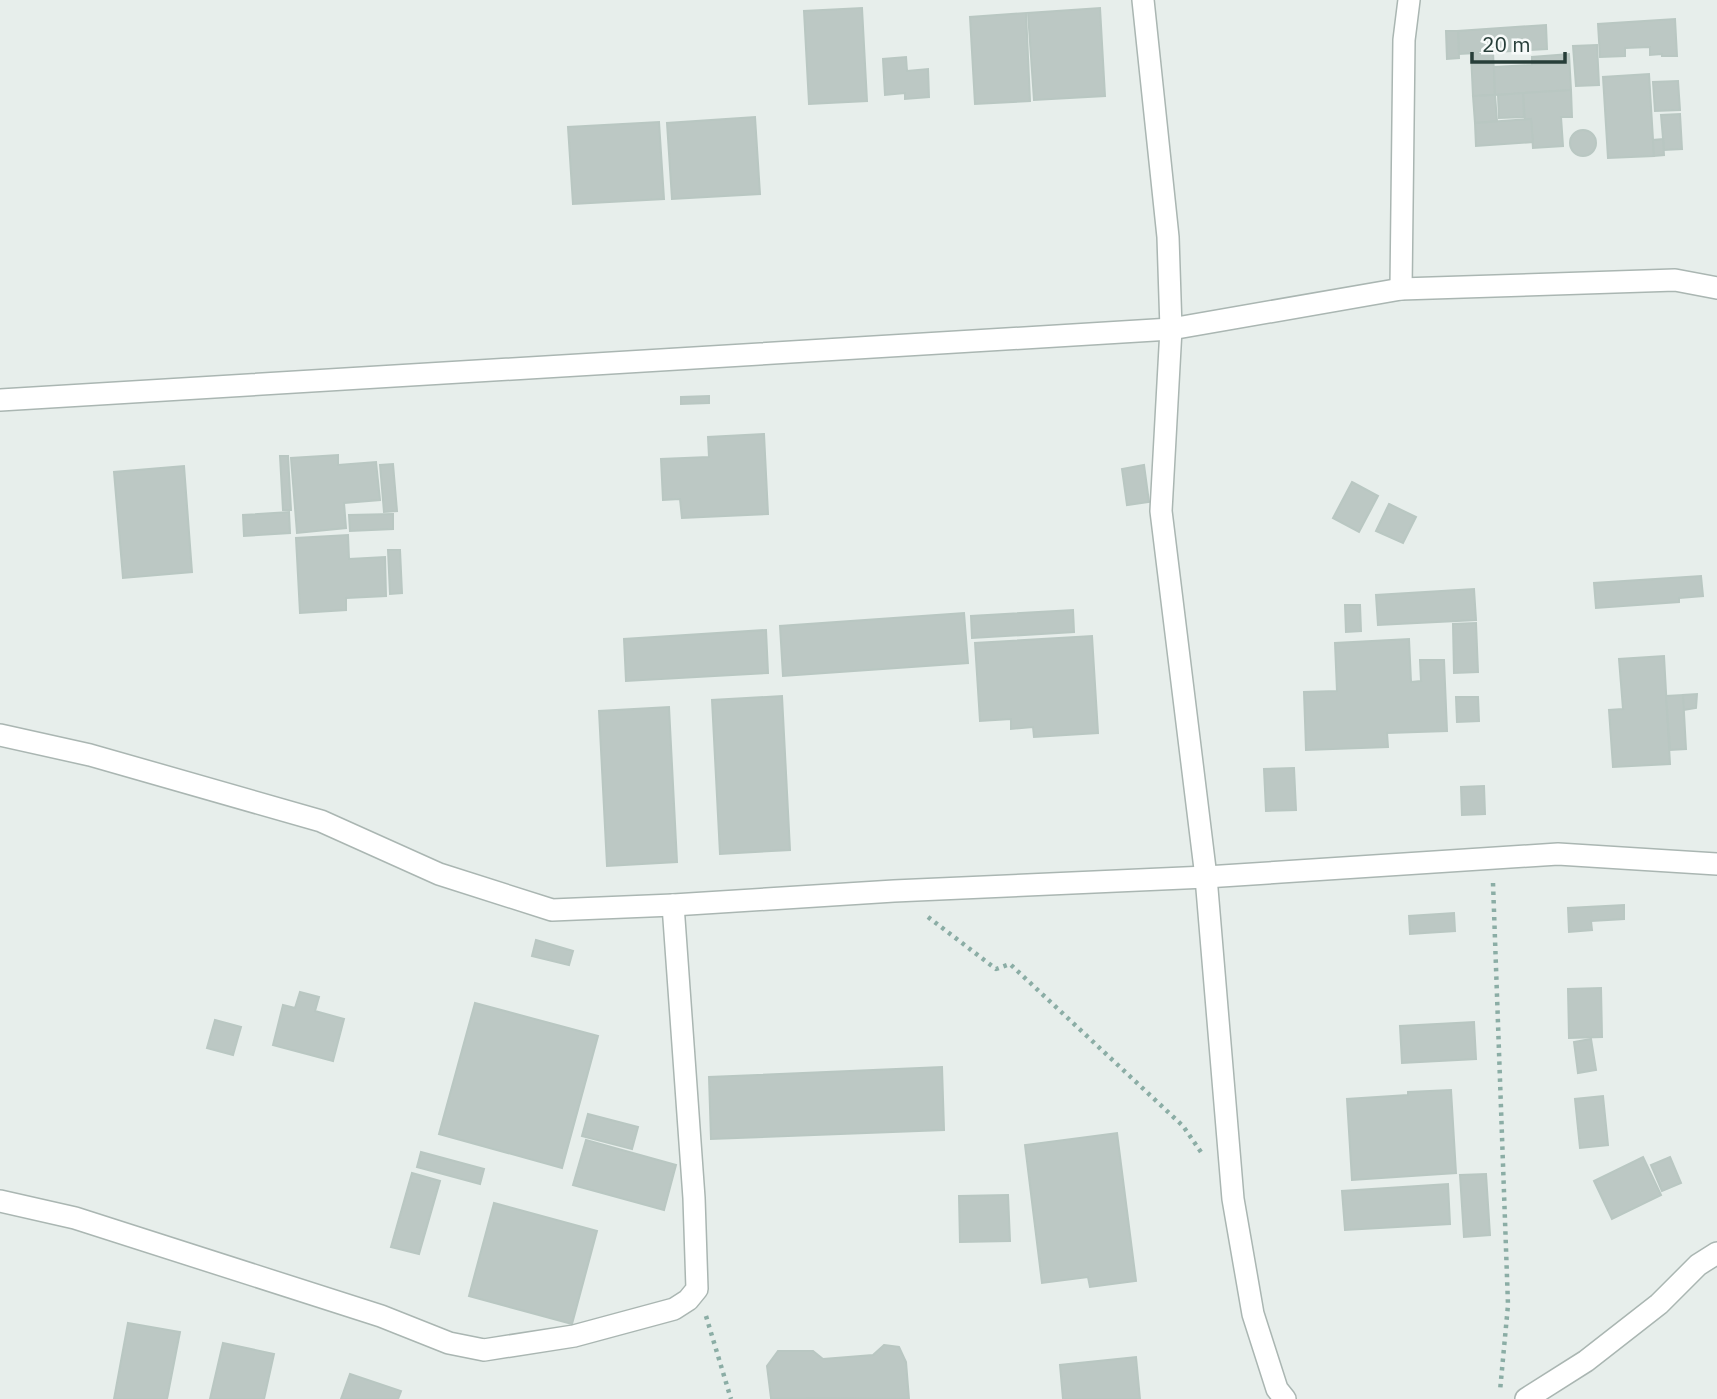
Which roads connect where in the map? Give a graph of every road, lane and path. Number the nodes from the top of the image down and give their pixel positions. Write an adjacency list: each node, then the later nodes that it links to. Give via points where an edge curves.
1 (1143, 0): 5 (street, via 1168,237)
2 (1409, 0): 4 (street)
3 (1717, 288): 4 (street, via 1675,280)
4 (1401, 289): 5 (street)
5 (1171, 329): 6 (street); 10 (street, via 1161,511)
6 (0, 400)
7 (0, 735): 12 (street, via 90,755 321,821 439,874 552,910)
8 (1492, 858): 9 (street, via 1558,854); 10 (street); 19 (path, via 1508,1305)
9 (1717, 864)
10 (1206, 877): 11 (street); 18 (street, via 1233,1199 1253,1314)
11 (894, 891): 12 (street); 13 (path, via 996,969 1010,964 1182,1126)
12 (673, 905): 16 (street)
13 (1204, 1157)
14 (0, 1201): 16 (street, via 75,1218 449,1343 484,1350 574,1336 674,1309)
15 (1717, 1253): 20 (street, via 1586,1361)
16 (697, 1289): 17 (path)
17 (732, 1399)
18 (1284, 1399)
19 (1499, 1399)
20 (1526, 1399)

